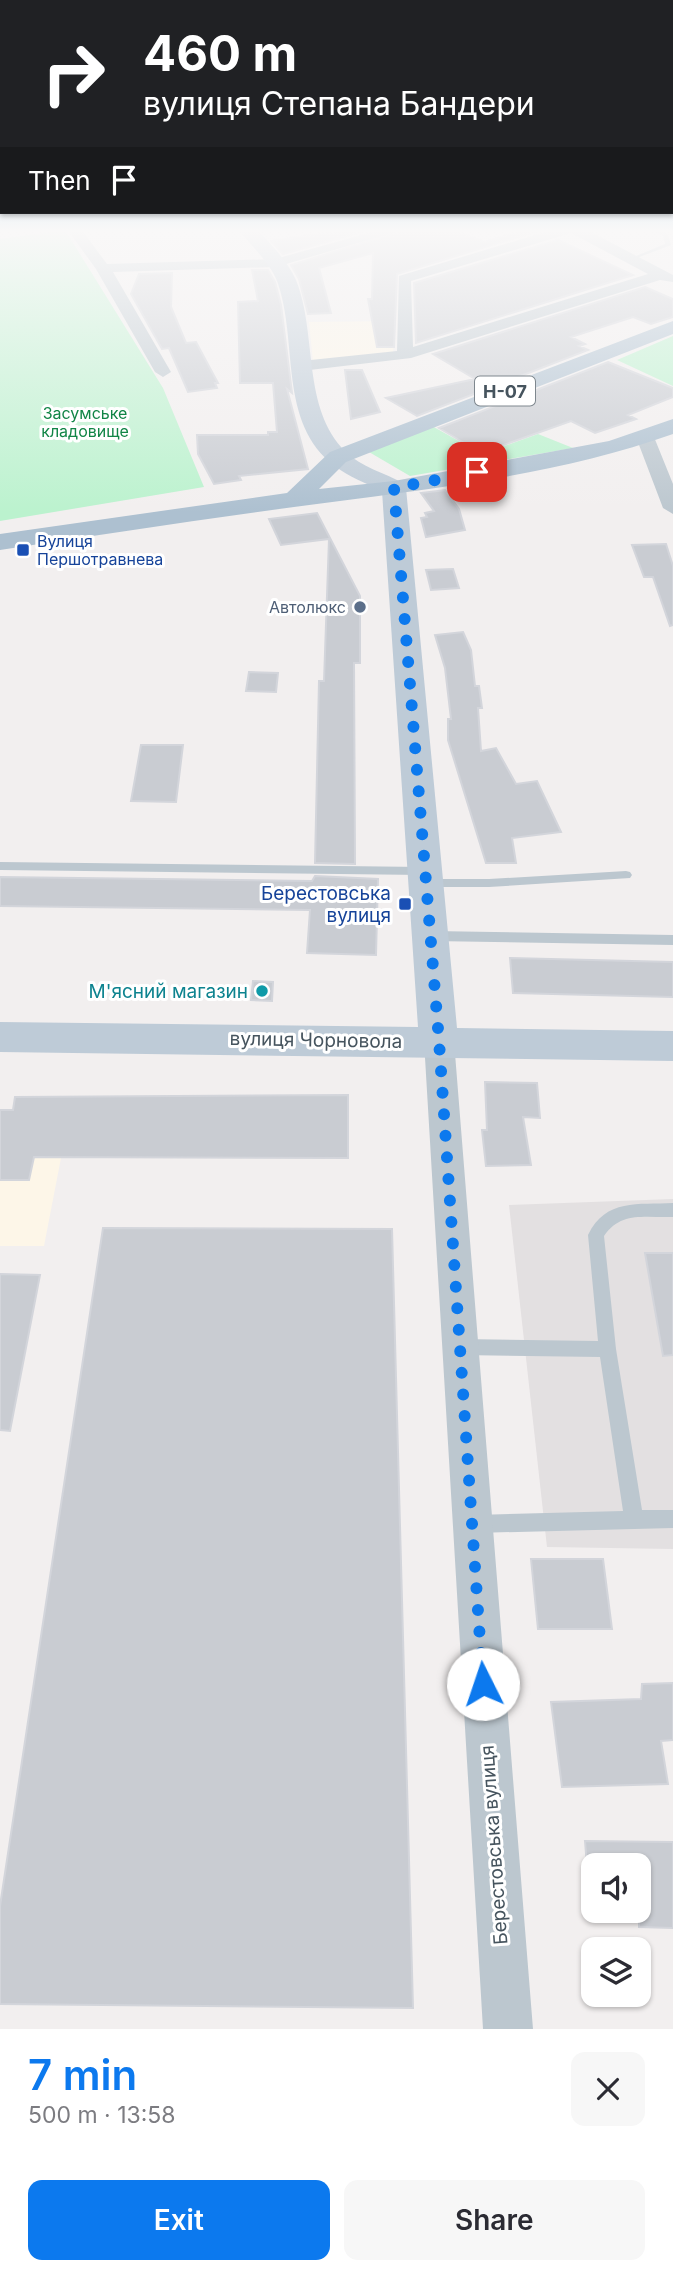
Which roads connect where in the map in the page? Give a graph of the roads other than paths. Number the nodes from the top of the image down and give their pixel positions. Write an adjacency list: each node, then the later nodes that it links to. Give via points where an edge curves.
1 (135, 324): 8 (street)
2 (296, 324): 7 (street)
3 (405, 324): 6 (street)
4 (511, 324): 6 (street)
5 (673, 327): 11 (main road, Н-07)
6 (405, 355): 7 (street)
7 (300, 366): 11 (street, via 314,424)
8 (163, 372)
9 (673, 426): 10 (main road)
10 (645, 437): 12 (main road, via 614,447); 14 (street)
11 (338, 457): 12 (street); 13 (main road, Н-07)
12 (394, 488): 13 (main road); 18 (street, Берестовська вулиця)
13 (295, 499): 15 (main road)
14 (673, 508)
15 (0, 542)
16 (0, 866): 18 (lane)
17 (626, 875): 18 (lane, via 489,883)
18 (426, 877): 19 (street, Берестовська вулиця)
19 (431, 936): 20 (lane); 22 (street, Берестовська вулиця)
20 (673, 940)
21 (0, 1037): 22 (street, вулиця Чорновола)
22 (439, 1041): 23 (street, вулиця Чорновола); 25 (street, Берестовська вулиця)
23 (673, 1046)
24 (673, 1210): 26 (lane, via 624,1212 607,1219 597,1235)
25 (458, 1347): 26 (lane); 29 (street, Берестовська вулиця)
26 (607, 1349): 27 (lane)
27 (635, 1518): 28 (lane); 29 (lane)
28 (673, 1519)
29 (471, 1525): 30 (street, Берестовська вулиця)
30 (508, 2029)

